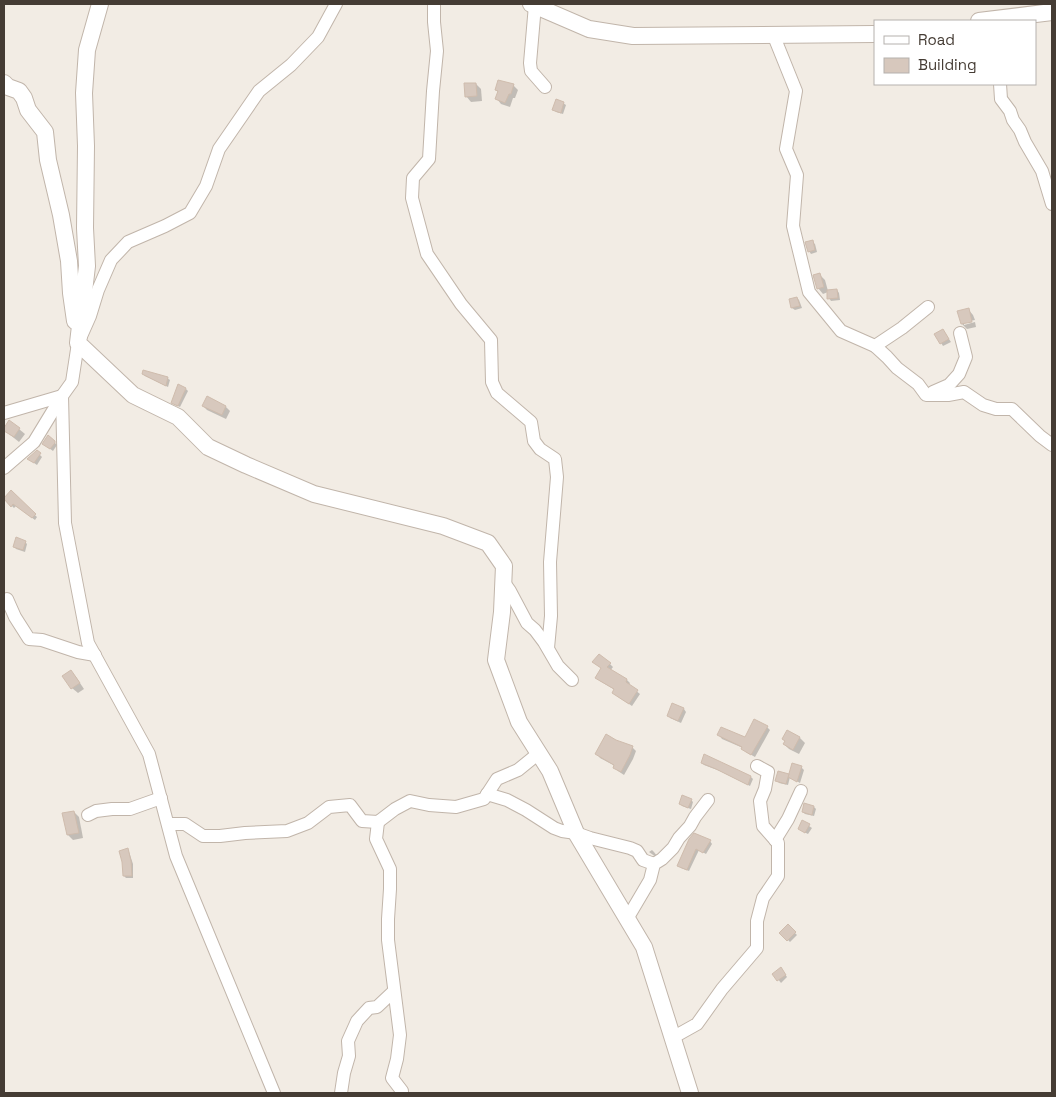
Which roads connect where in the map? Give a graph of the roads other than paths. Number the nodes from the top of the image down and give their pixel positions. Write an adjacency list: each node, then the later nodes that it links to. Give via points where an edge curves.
1 (100, 4): 15 (street, via 88,50 84,93 87,266)
2 (336, 4): 15 (street, via 318,37 259,91 218,149 206,186 190,213 128,242 111,260)
3 (434, 4): 24 (street, via 437,51 429,159 413,178 412,198 427,254 461,304 491,340 492,382 497,393 531,422 534,441 555,459 557,477 550,562)
4 (533, 5): 7 (street, via 589,29 633,36); 11 (street, via 531,71)
5 (1052, 12): 6 (street)
6 (998, 20)
7 (773, 34): 8 (street); 16 (street, via 796,91 786,148 797,175 793,226 809,292 840,331)
8 (874, 34)
9 (4, 84): 15 (street, via 19,91 28,110 45,132 48,160 62,215)
10 (1000, 85): 12 (street, via 1001,99 1042,171)
11 (545, 87)
12 (1052, 204)
13 (928, 307): 16 (street)
14 (960, 333): 17 (street, via 966,357 959,374 948,386)
15 (78, 343): 18 (street, via 72,382); 22 (street, via 133,394 178,417 208,446 314,494 443,526 488,543 504,566)
16 (874, 346): 17 (street, via 918,384)
17 (926, 395): 20 (street, via 964,392 983,405 1012,409)
18 (62, 396): 19 (street); 21 (street, via 34,442); 25 (street, via 65,523 88,643)
19 (4, 413)
20 (1052, 445)
21 (4, 468)
22 (503, 581): 24 (street, via 526,623); 27 (street, via 496,660 520,722)
23 (7, 599): 25 (street, via 29,639)
24 (548, 648): 26 (street, via 558,666)
25 (95, 656): 31 (street, via 149,754)
26 (572, 680)
27 (539, 753): 30 (street, via 518,770 497,779); 36 (street)
28 (757, 766): 37 (street, via 768,772 760,801 763,826)
29 (800, 791): 37 (street)
30 (487, 794): 34 (street, via 484,799 456,807 410,801); 36 (street, via 507,800 554,828)
31 (161, 798): 33 (street, via 130,808 96,811); 35 (street)
32 (708, 800): 38 (street, via 674,848)
33 (88, 815)
34 (378, 822): 35 (street, via 362,821 350,806 329,807 308,823 287,831 203,836 185,824); 40 (street, via 376,839 390,868 388,940)
35 (168, 824): 42 (street, via 176,856)
36 (576, 833): 38 (street, via 630,848 637,851 643,860); 39 (street)
37 (775, 840): 41 (street, via 778,843 778,876 763,898 757,948 697,1024)
38 (654, 864): 39 (street, via 650,880)
39 (627, 919): 41 (street, via 644,947)
40 (394, 991): 43 (street, via 377,1007 369,1008 357,1022 348,1041 349,1056); 44 (street, via 400,1035 392,1078)
41 (672, 1038): 45 (street)
42 (274, 1093)
43 (341, 1093)
44 (402, 1093)
45 (690, 1093)

